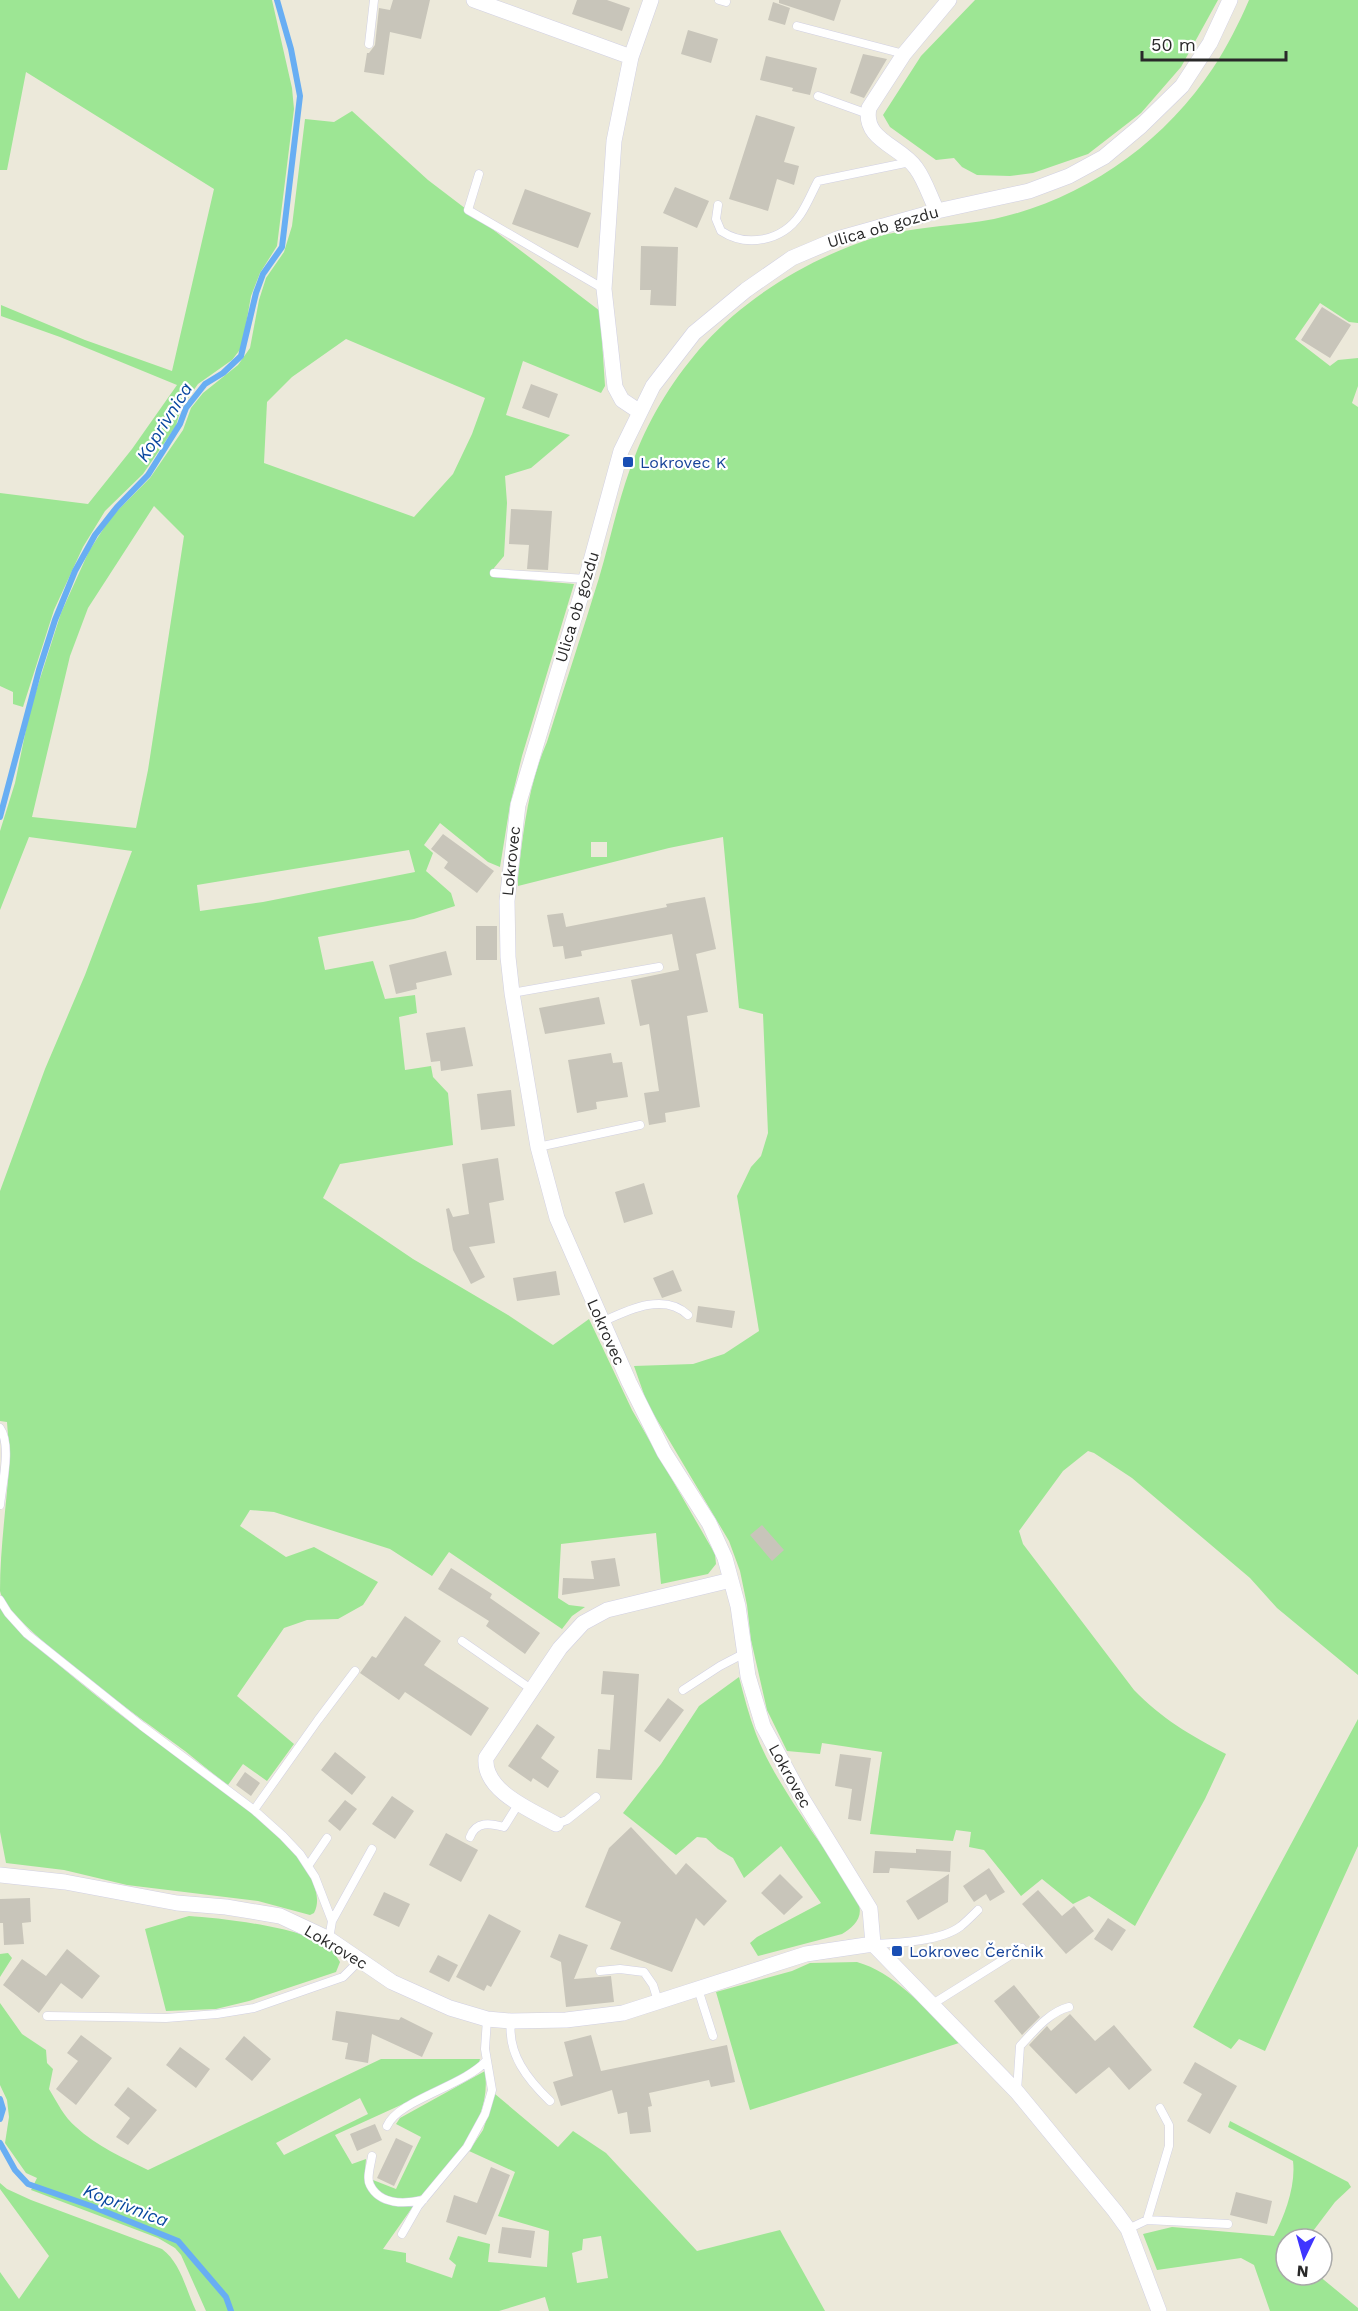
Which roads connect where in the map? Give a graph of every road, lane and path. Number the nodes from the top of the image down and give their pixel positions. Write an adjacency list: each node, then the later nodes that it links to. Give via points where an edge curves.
1 (374, 0): 7 (lane)
2 (474, 0): 9 (street)
3 (651, 0): 9 (street)
4 (1230, 0): 15 (street, Ulica ob gozdu, via 1210,43 1182,86 1104,157 1029,191)
5 (943, 2): 8 (street)
6 (797, 26): 8 (lane)
7 (369, 44)
8 (904, 54): 11 (street)
9 (631, 57): 16 (street, via 614,141)
10 (818, 96): 11 (lane)
11 (868, 114): 12 (street, via 873,133)
12 (911, 162): 14 (lane, via 818,181 800,214 787,228 756,242 740,241 721,231 716,219); 15 (street)
13 (479, 174): 16 (lane, via 468,210)
14 (718, 205)
15 (937, 211): 17 (street, Ulica ob gozdu, via 837,239 792,258 694,333 653,387)
16 (604, 289): 17 (street, via 615,387 622,400)
17 (640, 412): 19 (street, Ulica ob gozdu, via 621,451)
18 (494, 573): 19 (lane)
19 (586, 579): 20 (street, Ulica ob gozdu)
20 (538, 733): 22 (street, Lokrovec, via 518,805 510,862 507,901)
21 (659, 967): 22 (lane)
22 (512, 993): 24 (street, Lokrovec)
23 (640, 1125): 24 (lane)
24 (538, 1147): 26 (street, Lokrovec, via 557,1218)
25 (688, 1315): 26 (lane, via 674,1306 648,1304)
26 (602, 1322): 29 (street, Lokrovec, via 664,1452 709,1523)
27 (0, 1428): 28 (lane, via 5,1447)
28 (0, 1505)
29 (731, 1580): 32 (street, Lokrovec); 34 (street, via 599,1614 583,1623 560,1648)
30 (0, 1600): 38 (lane, via 16,1623 35,1640)
31 (462, 1641): 34 (lane)
32 (743, 1654): 35 (lane); 48 (street, Lokrovec, via 763,1726 870,1909)
33 (356, 1671): 38 (lane)
34 (531, 1689): 37 (street, via 486,1758 485,1769 492,1783)
35 (683, 1690)
36 (596, 1797): 39 (lane)
37 (519, 1803): 39 (street); 40 (lane, via 504,1827 481,1824 472,1829)
38 (254, 1810): 43 (lane)
39 (556, 1824)
40 (470, 1837)
41 (327, 1838): 43 (lane)
42 (372, 1849): 46 (lane)
43 (308, 1866): 46 (lane)
44 (0, 1875): 47 (street, Lokrovec, via 280,1916)
45 (978, 1910): 48 (lane, via 949,1933 901,1943)
46 (332, 1921): 47 (lane)
47 (329, 1940): 50 (street, Lokrovec)
48 (873, 1944): 52 (street, Lokrovec, via 806,1954); 54 (street)
49 (1022, 1948): 54 (lane)
50 (359, 1961): 56 (lane, via 343,1977 254,2008 166,2018); 57 (street, Lokrovec, via 392,1982 450,2008)
51 (600, 1971): 53 (lane, via 644,1972)
52 (698, 1989): 53 (street, Lokrovec); 59 (lane)
53 (658, 2001): 58 (street, Lokrovec, via 623,2013)
54 (931, 2005): 61 (street)
55 (1069, 2007): 61 (lane, via 1059,2009 1020,2046)
56 (47, 2016)
57 (487, 2019): 58 (street, Lokrovec); 60 (lane)
58 (511, 2021): 62 (lane, via 512,2047 524,2073)
59 (713, 2036)
60 (486, 2061): 64 (lane, via 471,2074 402,2110); 66 (lane, via 492,2090 481,2123 467,2147)
61 (1017, 2092): 69 (street)
62 (550, 2101)
63 (1160, 2108): 67 (lane, via 1169,2125 1169,2146)
64 (387, 2126)
65 (372, 2156): 66 (lane, via 370,2185 378,2194 393,2202)
66 (423, 2200): 70 (lane)
67 (1147, 2220): 68 (lane); 69 (lane)
68 (1228, 2224)
69 (1128, 2229): 71 (street)
70 (402, 2234)
71 (1159, 2311)

